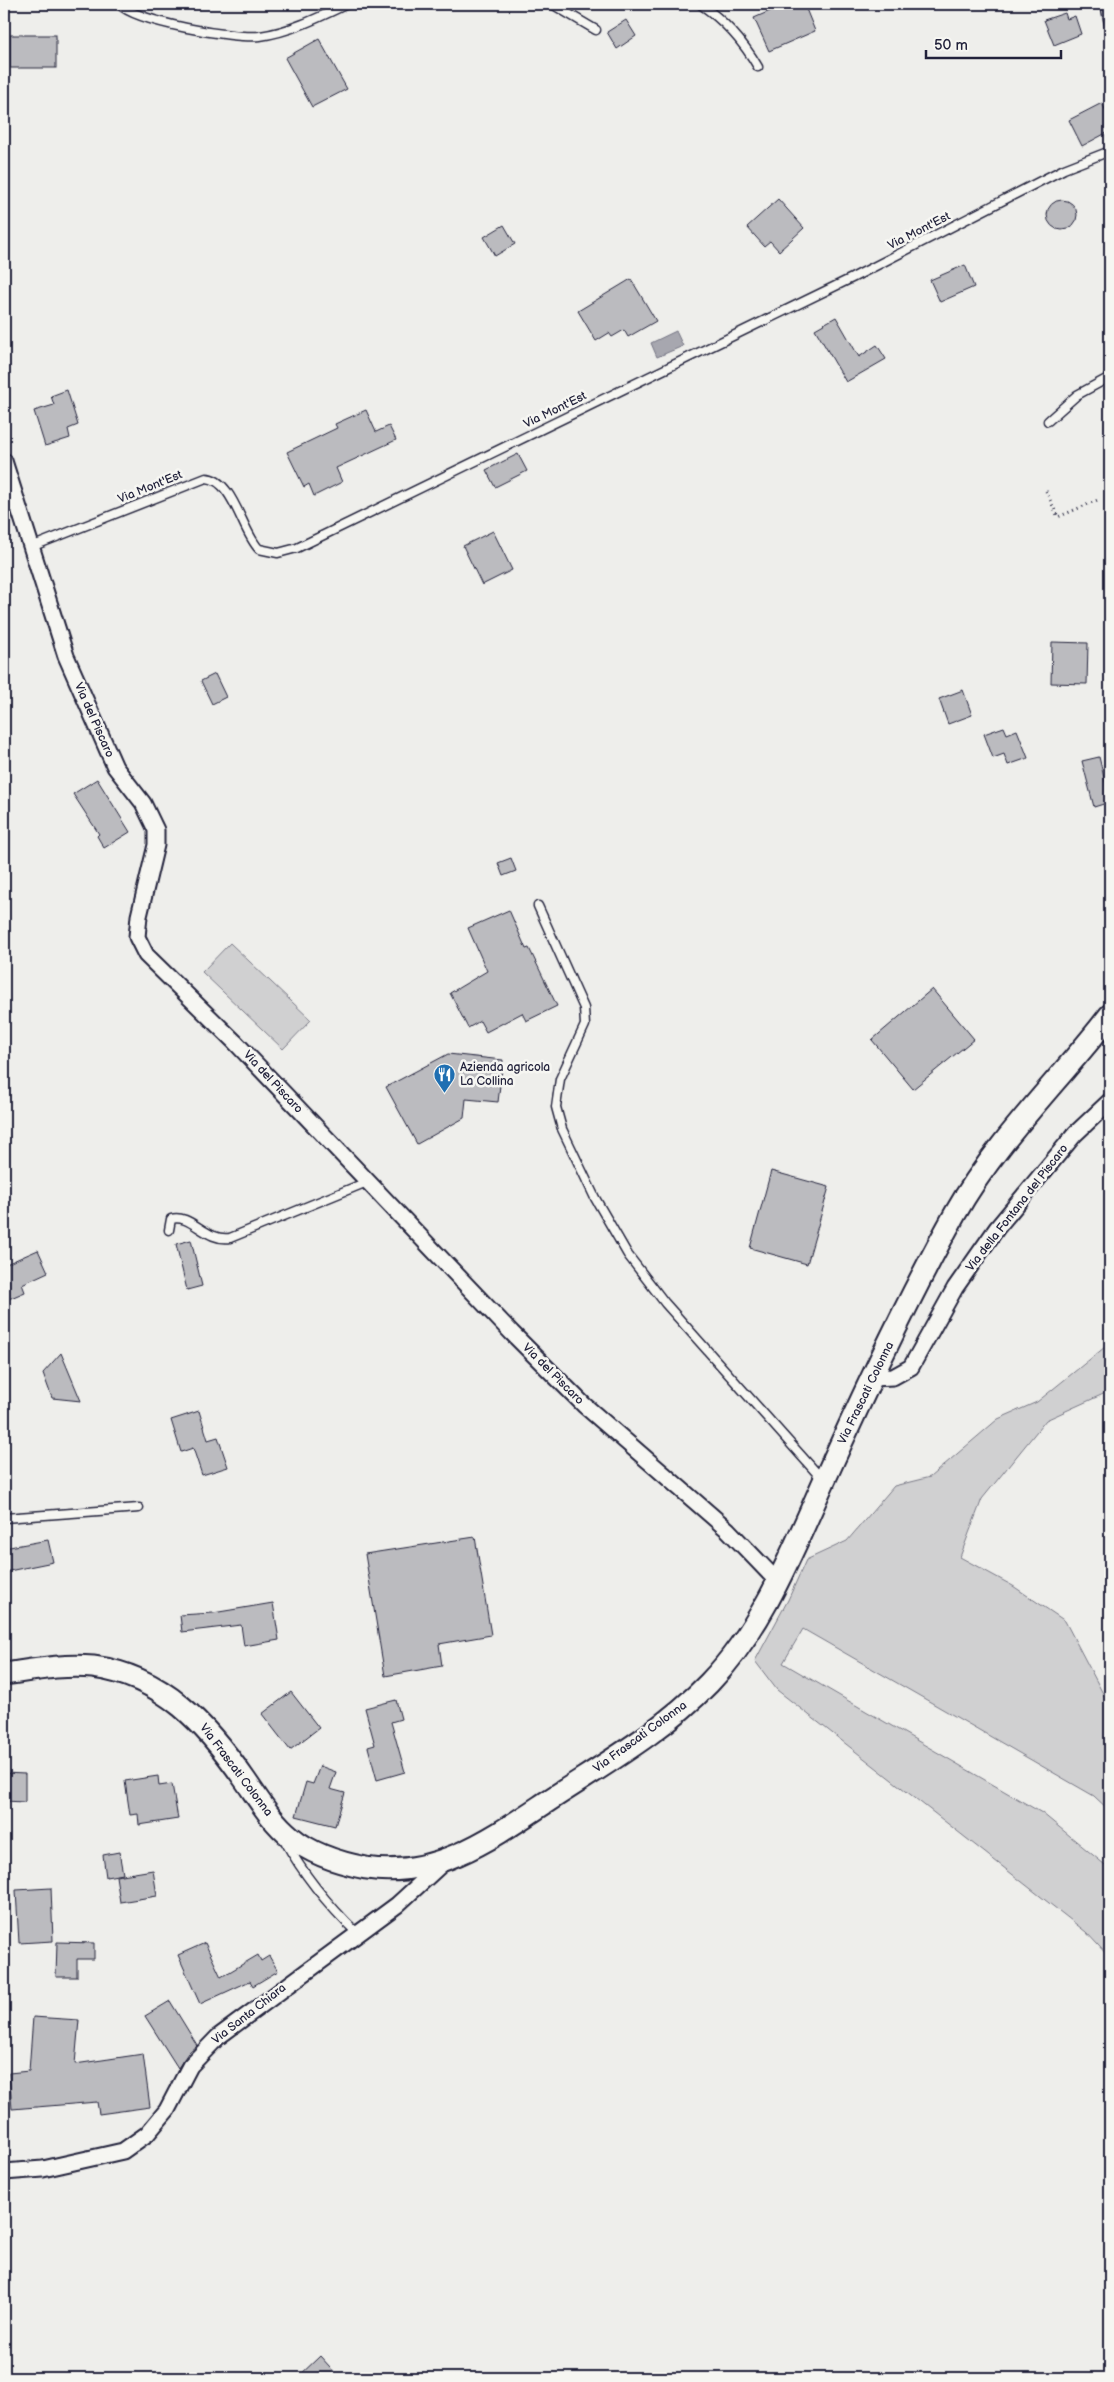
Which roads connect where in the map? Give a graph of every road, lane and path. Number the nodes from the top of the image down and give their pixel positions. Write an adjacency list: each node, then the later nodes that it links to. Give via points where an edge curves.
1 (119, 4): 2 (lane, via 154,20 202,30 259,36 297,26)
2 (347, 4)
3 (552, 4): 6 (lane)
4 (700, 4): 8 (lane, via 742,40)
5 (1105, 4): 7 (lane)
6 (596, 30)
7 (1110, 30)
8 (758, 67)
9 (1110, 150): 17 (lane, Via Mont'Est, via 1064,169 852,278 297,548 278,553 260,550 223,486 212,478)
10 (1110, 377): 11 (lane, via 1077,395)
11 (1048, 421)
12 (4, 461): 15 (street, Via del Piscaro)
13 (1046, 491): 14 (path, via 1058,518)
14 (1100, 499)
15 (17, 504): 16 (lane); 17 (street, Via del Piscaro)
16 (4, 511)
17 (31, 547): 21 (street, Via del Piscaro, via 66,656 115,767 143,803 156,830 156,845 139,916 138,937 146,955 235,1042)
18 (538, 906): 24 (lane, via 586,1018 583,1033 560,1079 556,1107 562,1128 595,1198 628,1255 665,1303)
19 (1110, 1015): 23 (street, Via Frascati Colonna, via 973,1185 953,1218)
20 (1110, 1101): 23 (street, Via della Fontana del Piscaro, via 1076,1134 997,1228 955,1288 911,1367 893,1377)
21 (368, 1182): 22 (lane, via 230,1238 217,1238 181,1218 171,1219); 27 (street, Via del Piscaro, via 584,1405 728,1530)
22 (169, 1230)
23 (873, 1378): 24 (street, Via Frascati Colonna)
24 (824, 1481): 27 (street, Via Frascati Colonna)
25 (139, 1508): 26 (lane)
26 (4, 1518)
27 (777, 1581): 30 (street, Via Frascati Colonna, via 739,1648 709,1684 674,1716 511,1825)
28 (4, 1674): 29 (street, Via Frascati Colonna, via 58,1667 93,1667 133,1678 164,1693 185,1707 210,1732)
29 (273, 1820): 30 (street, Via Frascati Colonna, via 304,1846 360,1866 403,1869); 31 (lane, via 309,1880)
30 (447, 1859): 31 (street, Via Santa Chiara, via 405,1899)
31 (357, 1934): 32 (street, Via Santa Chiara, via 218,2037 190,2066 168,2110 147,2134 123,2151 44,2169)
32 (8, 2172)

